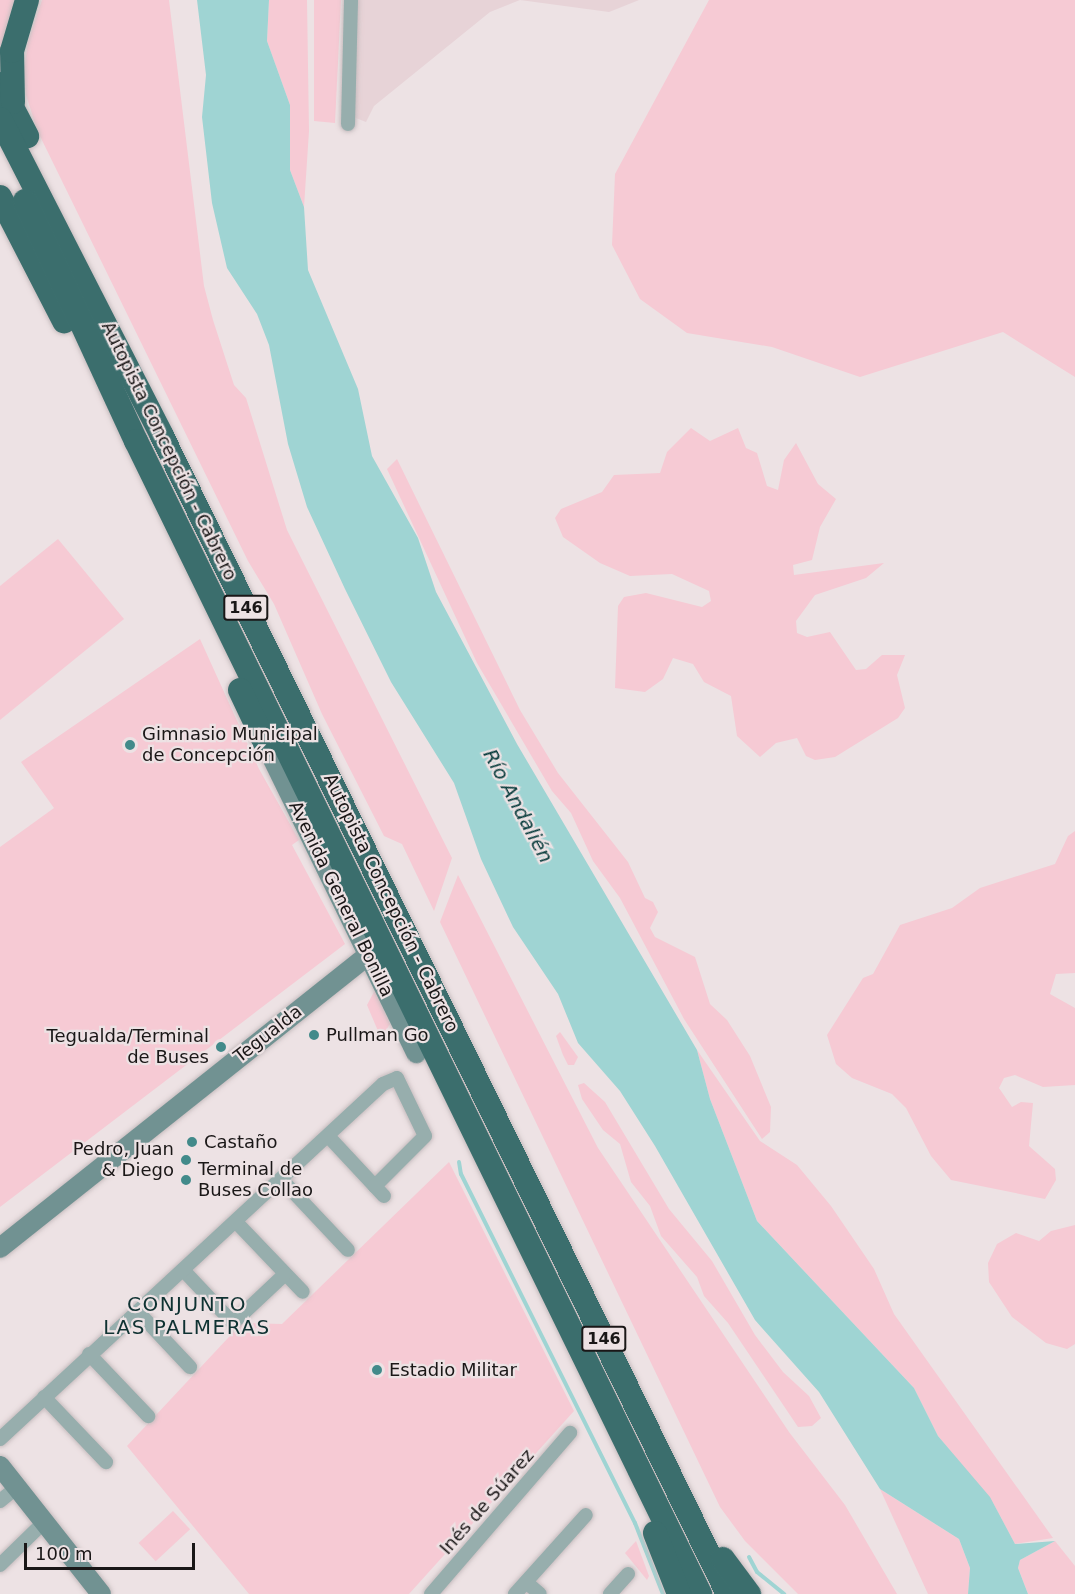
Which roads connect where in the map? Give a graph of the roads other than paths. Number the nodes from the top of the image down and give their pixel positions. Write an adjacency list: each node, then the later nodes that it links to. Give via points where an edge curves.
1 (27, 0): 4 (highway, via 12,51)
2 (351, 0): 5 (street)
3 (0, 84): 4 (highway, Autopista Concepción - Cabrero)
4 (7, 115): 33 (highway, Autopista Concepción - Cabrero / 146, via 112,303 162,436)
5 (348, 124)
6 (0, 153): 8 (highway, Autopista Concepción - Cabrero / 146)
7 (0, 197): 8 (highway, via 69,332)
8 (136, 441): 9 (highway, Autopista Concepción - Cabrero / 146)
9 (202, 574): 10 (highway, via 215,626); 21 (highway, Autopista Concepción - Cabrero / 146)
10 (266, 745): 11 (street, Avenida General Bonilla)
11 (368, 956): 12 (street, Avenida General Bonilla); 16 (street, Tegualda)
12 (416, 1053): 21 (highway, via 509,1227)
13 (328, 1136): 13 (street, via 383,1084 397,1078 425,1136 379,1191); 14 (street)
14 (282, 1180): 15 (street); 17 (street)
15 (237, 1222): 18 (street); 19 (street)
16 (0, 1248)
17 (348, 1250)
18 (185, 1272): 19 (street, via 233,1323); 22 (street)
19 (285, 1274): 20 (street)
20 (303, 1292)
21 (557, 1302): 29 (highway, Autopista Concepción - Cabrero / 146)
22 (140, 1314): 23 (street); 24 (street)
23 (89, 1354): 25 (street); 26 (street)
24 (190, 1367)
25 (44, 1397): 28 (street); 30 (street)
26 (148, 1416)
27 (570, 1433): 41 (street, Inés de Súarez)
28 (0, 1439)
29 (633, 1456): 45 (highway); 46 (highway, Autopista Concepción - Cabrero / 146)
30 (106, 1462)
31 (0, 1466): 32 (street)
32 (17, 1487): 34 (street); 36 (street)
33 (680, 1495): 47 (highway, Autopista Concepción - Cabrero / 146); 48 (highway)
34 (0, 1502)
35 (586, 1515): 39 (street)
36 (44, 1522): 37 (street); 40 (street)
37 (0, 1565)
38 (628, 1574): 44 (street)
39 (526, 1582): 42 (street); 43 (street)
40 (101, 1594)
41 (431, 1594)
42 (515, 1594)
43 (540, 1594)
44 (610, 1594)
45 (679, 1594)
46 (700, 1594)
47 (728, 1594)
48 (749, 1594)

